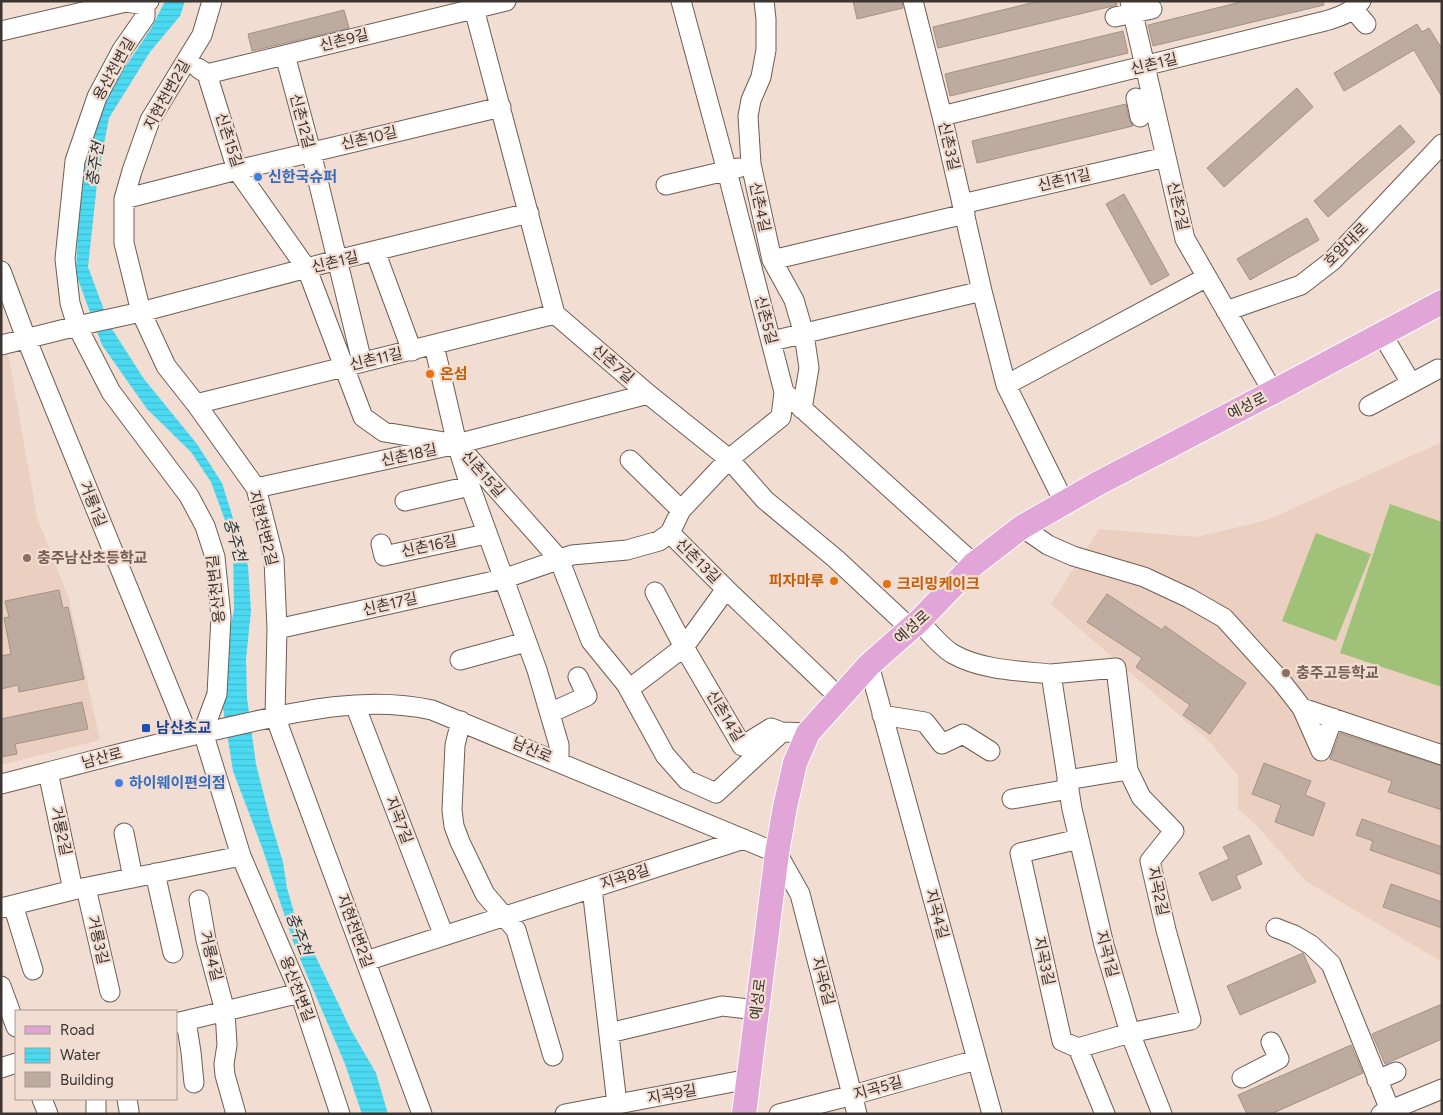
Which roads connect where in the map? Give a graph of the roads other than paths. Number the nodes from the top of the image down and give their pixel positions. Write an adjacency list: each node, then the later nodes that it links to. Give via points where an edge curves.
1 (212, 1): 14 (street, 지현천변2길, via 202,35)
2 (506, 1): 7 (street, 신촌9길)
3 (680, 1): 26 (street, 신촌5길)
4 (764, 1): 24 (street, 신촌4길, via 766,50 748,116)
5 (912, 1): 19 (street, 신촌3길)
6 (145, 3): 12 (street, 용산천변길, via 126,2); 42 (street, 용산천변길, via 146,17 122,50 97,97 75,162 65,258 70,303)
7 (473, 5): 13 (street, 신촌9길); 18 (street)
8 (1357, 5): 11 (street); 15 (street, 신촌1길, via 1343,16)
9 (1152, 9): 10 (street)
10 (1126, 11): 15 (street, 신촌2길)
11 (1366, 24)
12 (1, 31)
13 (285, 55): 16 (street, 신촌9길); 22 (street, 신촌12길)
14 (187, 60): 16 (street); 28 (street, 지현천변2길, via 150,120)
15 (1145, 67): 19 (street, 신촌1길); 23 (street, 신촌2길)
16 (208, 74): 25 (street, 신촌15길)
17 (1136, 98): 20 (street)
18 (501, 106): 22 (street, 신촌10길); 30 (street)
19 (942, 116): 29 (street, 신촌3길)
20 (1140, 117)
21 (1442, 144): 39 (street, 호암대로, via 1332,261 1301,285)
22 (311, 152): 25 (street, 신촌10길); 32 (street, 신촌12길)
23 (1166, 157): 29 (street, 신촌11길); 36 (street, 신촌2길, via 1185,239)
24 (751, 164): 26 (street); 33 (street, 신촌4길)
25 (237, 170): 28 (street, 신촌10길); 34 (street, 신촌15길)
26 (727, 171): 27 (street); 46 (street, 신촌5길)
27 (666, 185)
28 (124, 199): 40 (street, 지현천변2길, via 124,243)
29 (964, 199): 33 (street, 신촌11길); 37 (street, 신촌3길)
30 (528, 213): 31 (street, 신촌1길); 41 (street)
31 (375, 251): 32 (street, 신촌1길); 49 (street)
32 (336, 260): 34 (street, 신촌1길); 50 (street, 신촌12길)
33 (772, 260): 43 (street, 신촌4길, via 794,300)
34 (307, 269): 40 (street, 신촌1길); 50 (street, 신촌15길)
35 (1, 271): 45 (street, 거룡1길)
36 (1207, 277): 39 (street, 신촌2길); 53 (street)
37 (982, 291): 43 (street); 53 (street, 신촌3길)
38 (1442, 302): 44 (main road, 예성로)
39 (1226, 311): 55 (street, 신촌2길)
40 (141, 312): 42 (street, 신촌1길); 57 (street, 지현천변2길, via 166,366)
41 (555, 314): 48 (street, 신촌11길); 56 (street, 신촌7길)
42 (77, 326): 45 (street, 신촌1길); 96 (street, 용산천변길, via 111,392 189,496 205,526 215,557 221,617 217,694)
43 (804, 334): 46 (street); 59 (street, 신촌4길, via 809,368)
44 (1382, 334): 52 (street); 55 (main road, 예성로)
45 (26, 338): 47 (street, 신촌1길); 96 (street, 거룡1길)
46 (772, 341): 54 (street, 신촌5길)
47 (1, 345)
48 (434, 346): 49 (street, 신촌11길); 60 (street)
49 (412, 351): 50 (street, 신촌11길)
50 (353, 364): 57 (street, 신촌11길); 60 (street, 신촌15길, via 363,417 384,432)
51 (1438, 369): 52 (street)
52 (1411, 383): 58 (street)
53 (1006, 385): 66 (street, 신촌3길)
54 (784, 392): 59 (street); 61 (street, 신촌13길, via 781,417)
55 (1273, 392): 66 (main road, 예성로)
56 (648, 394): 60 (street, 신촌18길); 61 (street, 신촌7길)
57 (196, 404): 64 (street, 지현천변2길)
58 (1369, 406)
59 (802, 408): 73 (street)
60 (457, 444): 63 (street); 64 (street, 신촌18길); 72 (street, 신촌15길)
61 (729, 459): 67 (street, 신촌13길); 77 (street, 신촌7길, via 765,500)
62 (630, 460): 67 (street)
63 (470, 486): 65 (street); 70 (street)
64 (256, 488): 78 (street, 지현천변2길, via 274,559)
65 (405, 501)
66 (1064, 502): 68 (main road, 예성로)
67 (681, 510): 69 (street, 신촌13길)
68 (1022, 526): 73 (main road, 예성로); 88 (street, via 1048,544 1074,556 1126,564 1144,578 1224,618)
69 (670, 533): 72 (street, 신촌17길, via 659,541 627,550); 75 (street, 신촌13길)
70 (486, 534): 71 (street, 신촌16길, via 384,556); 74 (street)
71 (381, 544)
72 (559, 559): 74 (street, 신촌17길); 85 (street, 신촌15길, via 590,641)
73 (974, 564): 77 (main road, 예성로)
74 (503, 579): 78 (street, 신촌17길); 79 (street)
75 (726, 589): 80 (street); 86 (street, 신촌13길)
76 (655, 592): 80 (street, 신촌14길)
77 (915, 625): 82 (main road, 예성로); 83 (street, via 952,653 976,663)
78 (277, 629): 91 (street, 지현천변2길)
79 (526, 642): 81 (street); 89 (street)
80 (684, 647): 85 (street); 94 (street, 신촌14길, via 742,746 772,728)
81 (460, 660)
82 (869, 665): 86 (main road, 예성로); 90 (street, 지곡4길)
83 (1051, 674): 100 (street, 지곡2길, via 1116,668); 103 (street, 지곡1길)
84 (578, 677): 89 (street, via 587,696)
85 (629, 689): 94 (street, 신촌15길, via 665,755 686,780 716,793)
86 (840, 698): 95 (main road, 예성로)
87 (354, 705): 91 (street, 남산로); 93 (street, 남산로, via 412,705); 118 (street, 지곡7길)
88 (1302, 708): 92 (street); 92 (street, via 1321,751)
89 (550, 713): 99 (street, via 559,745)
90 (882, 714): 97 (street, via 925,722 942,744 963,734); 134 (street, 지곡4길)
91 (275, 716): 96 (street, 남산로); 120 (street, 지현천변2길)
92 (1333, 718): 98 (street)
93 (461, 721): 99 (street, 남산로); 116 (street, via 455,745 454,826 486,894)
94 (782, 732): 95 (street)
95 (808, 733): 108 (main road, 예성로, via 795,763)
96 (195, 734): 101 (street, 남산로); 109 (street, 용산천변길)
97 (990, 751)
98 (1442, 755)
99 (559, 762): 106 (street, 남산로)
100 (1128, 770): 103 (street); 130 (street, 지곡2길, via 1141,797 1174,831 1150,861 1191,1020)
101 (48, 772): 102 (street, 남산로); 113 (street, 거룡2길)
102 (1, 784)
103 (1068, 785): 104 (street); 107 (street, 지곡1길)
104 (1012, 799)
105 (124, 833): 111 (street)
106 (744, 839): 108 (street, 남산로); 112 (street, 지곡8길)
107 (1078, 839): 130 (street, 지곡1길, via 1102,915); 132 (street, 지곡3길, via 1020,853 1062,1040)
108 (777, 853): 125 (main road, 예성로); 143 (street, 지곡6길, via 800,894)
109 (241, 856): 110 (street); 124 (street, 용산천변길)
110 (155, 874): 111 (street); 119 (street)
111 (133, 878): 113 (street)
112 (592, 888): 116 (street, 지곡8길); 129 (street)
113 (80, 889): 115 (street); 123 (street, 거룡3길)
114 (199, 900): 126 (street, 거룡4길)
115 (7, 906): 121 (street)
116 (506, 916): 118 (street, 지곡8길); 133 (street, via 516,930)
117 (1276, 928): 140 (street, via 1311,945 1331,964)
118 (444, 936): 120 (street, 지곡8길)
119 (173, 953)
120 (366, 961): 152 (street, 지현천변2길)
121 (33, 970)
122 (1, 986): 128 (street)
123 (110, 992)
124 (300, 993): 126 (street); 151 (street, 용산천변길)
125 (757, 1010): 129 (street, via 722,1006); 139 (main road, 예성로)
126 (225, 1011): 127 (street); 150 (street, 거룡4길, via 225,1075)
127 (181, 1022): 141 (street, via 191,1052)
128 (15, 1024)
129 (609, 1033): 146 (street)
130 (1130, 1033): 132 (street); 159 (street, 지곡1길)
131 (1271, 1042): 138 (street, via 1279,1059)
132 (1078, 1048): 158 (street, 지곡3길)
133 (553, 1056)
134 (976, 1060): 143 (street, 지곡5길); 157 (street, 지곡4길)
135 (15, 1063): 136 (street)
136 (1, 1068)
137 (1396, 1072): 140 (street)
138 (1242, 1078)
139 (749, 1079): 146 (street, 지곡9길); 154 (main road, 예성로)
140 (1377, 1080): 147 (street)
141 (194, 1083)
142 (1442, 1089): 147 (street)
143 (853, 1095): 155 (street, 지곡5길); 156 (street, 지곡6길)
144 (42, 1100): 148 (street)
145 (96, 1100): 149 (street)
146 (617, 1104): 153 (street, 지곡9길)
147 (1385, 1112)
148 (48, 1114)
149 (96, 1114)
150 (236, 1114)
151 (340, 1114)
152 (422, 1114)
153 (565, 1114)
154 (744, 1114)
155 (779, 1114)
156 (857, 1114)
157 (992, 1114)
158 (1105, 1114)
159 (1162, 1114)

